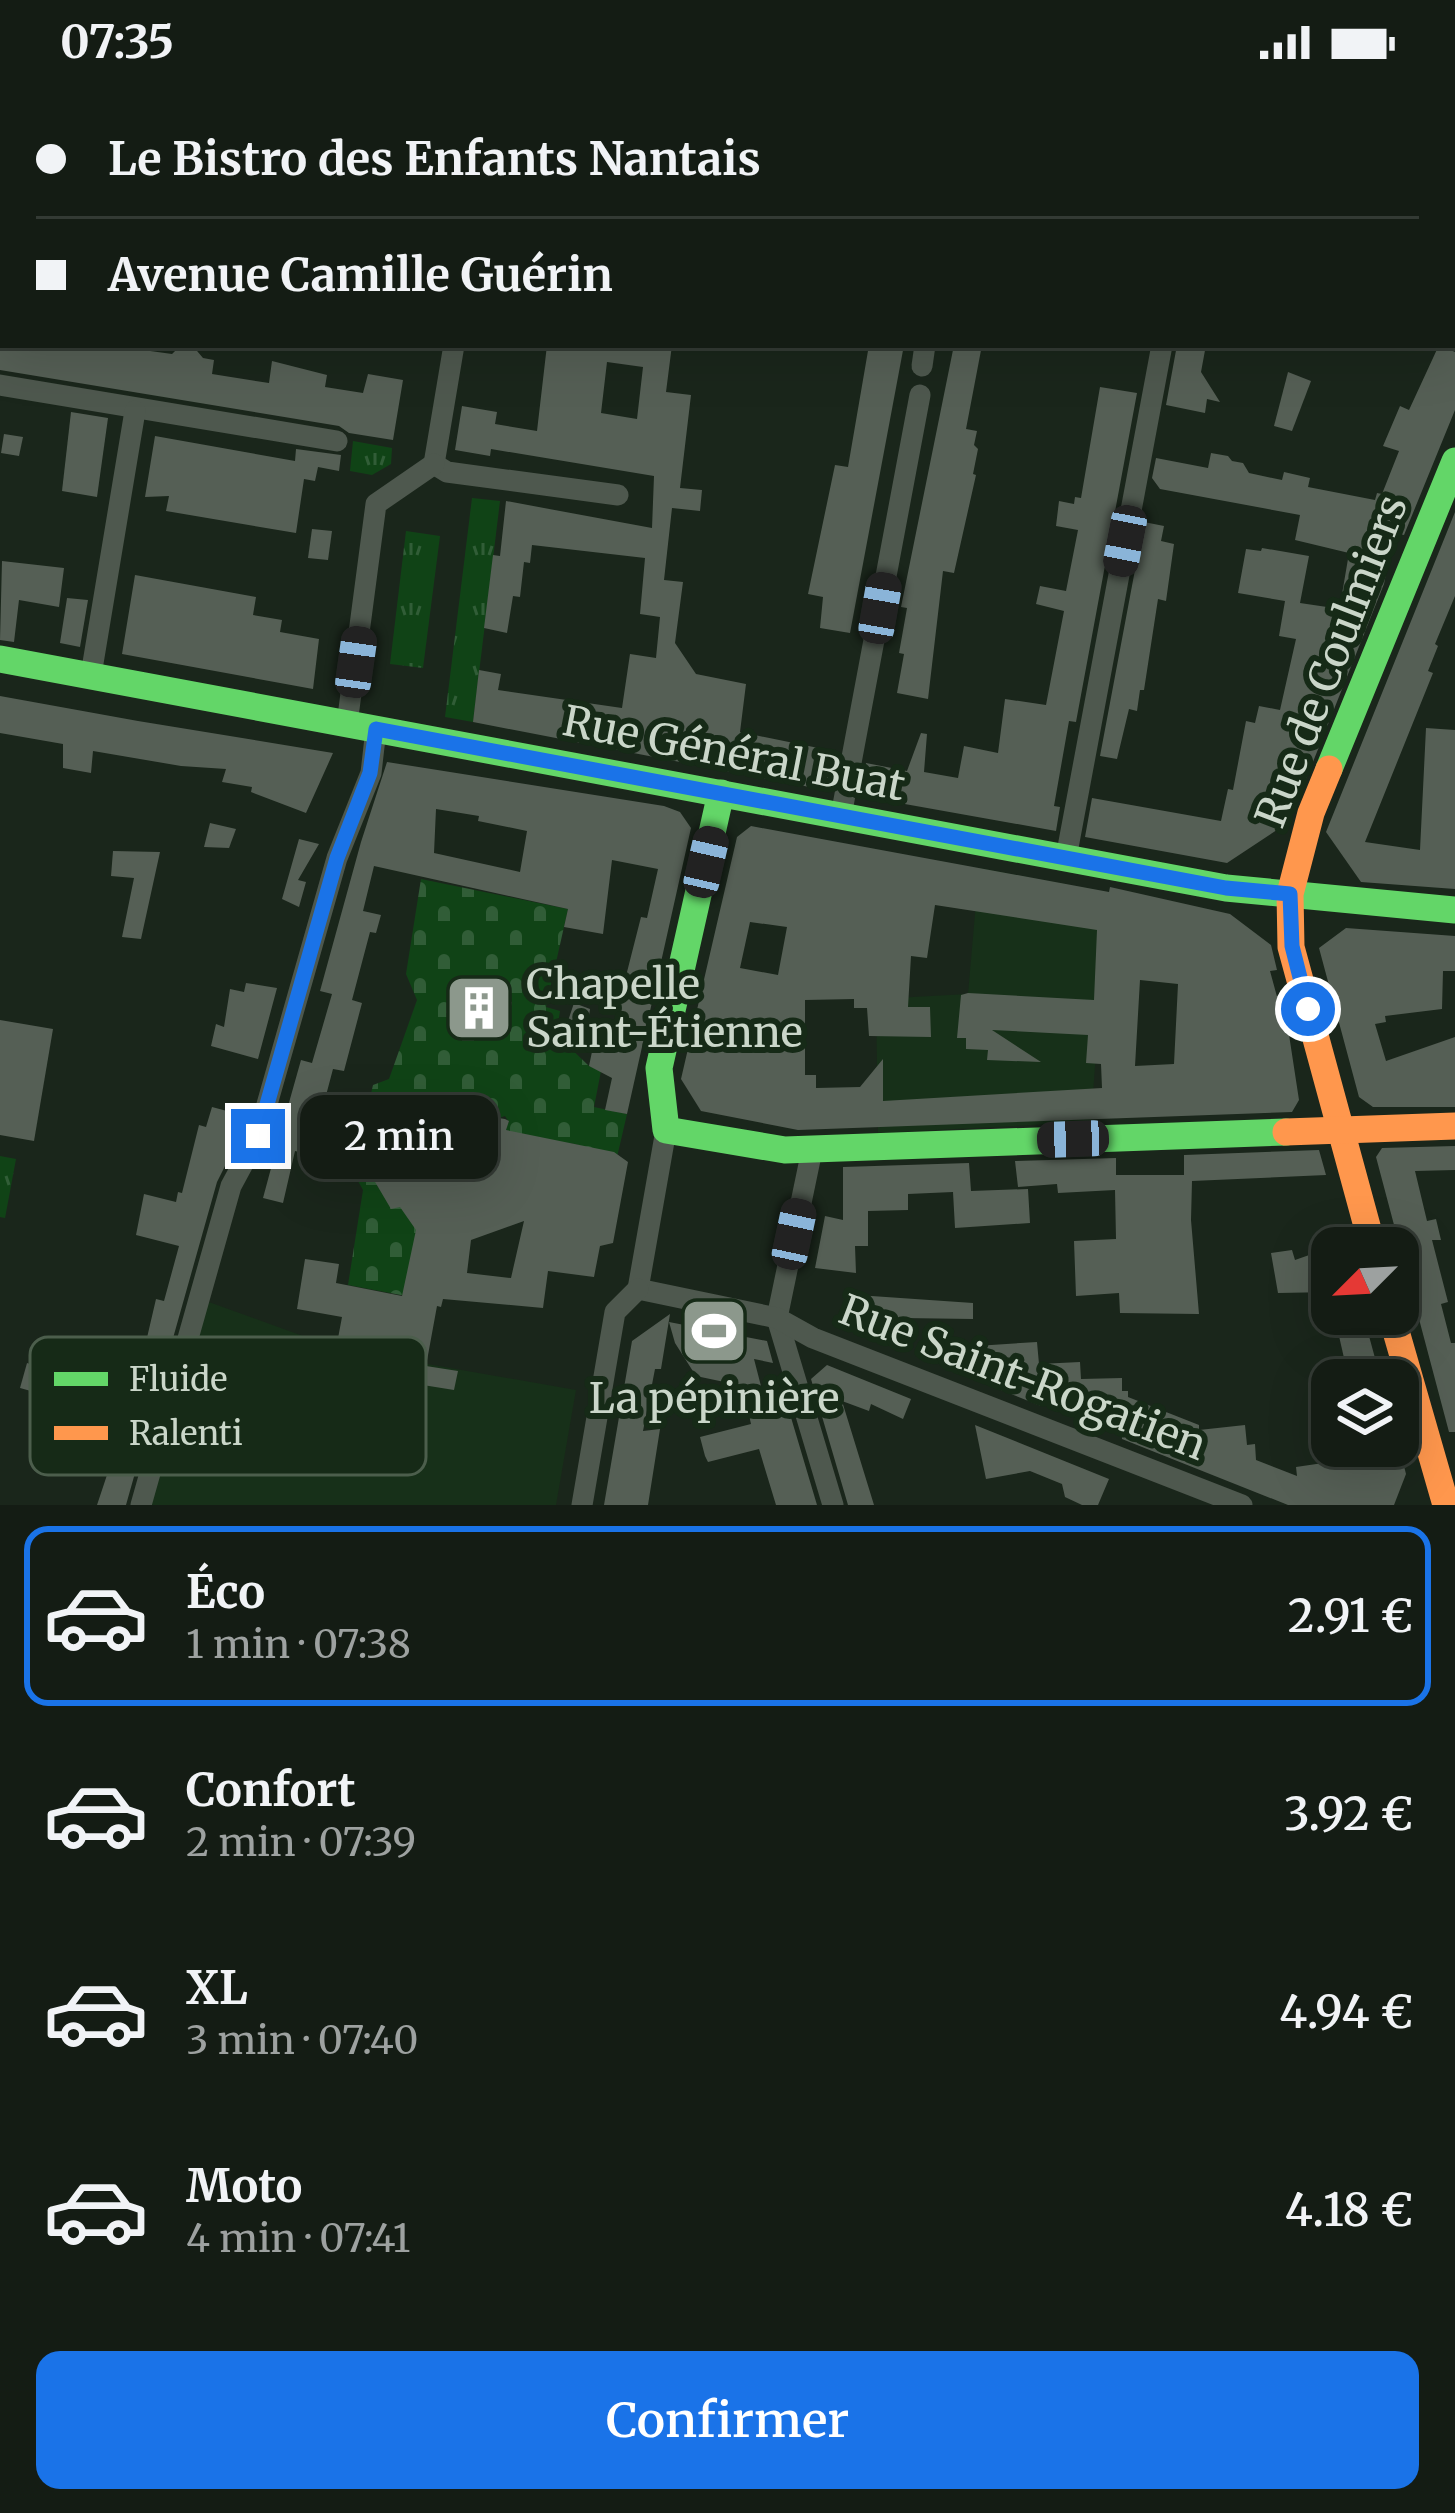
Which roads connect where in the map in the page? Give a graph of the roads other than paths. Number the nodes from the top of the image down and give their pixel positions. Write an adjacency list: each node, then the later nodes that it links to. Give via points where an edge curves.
1 (454, 348): 8 (street)
2 (1161, 348): 17 (street)
3 (0, 386): 5 (street)
4 (920, 395): 16 (street)
5 (135, 411): 6 (street); 12 (street)
6 (337, 441)
7 (1455, 461): 10 (street, Rue de Coulmiers)
8 (441, 468): 9 (street); 13 (street, via 376,504)
9 (618, 495)
10 (1447, 505): 18 (street, Rue de Coulmiers, via 1311,813)
11 (0, 659): 12 (street, Rue Général Buat)
12 (91, 676): 13 (street, Rue Général Buat)
13 (346, 724): 14 (street, Rue Général Buat)
14 (376, 729): 15 (street, Rue Général Buat); 28 (street, via 370,773 337,858 258,1136 231,1186)
15 (721, 793): 16 (street, Rue Général Buat); 22 (street, via 659,1068)
16 (841, 816): 17 (street, Rue Général Buat)
17 (1066, 858): 18 (street, Rue Général Buat)
18 (1290, 894): 19 (street, Rue Général Buat); 21 (street, Rue de Coulmiers, via 1292,946)
19 (1455, 910)
20 (1455, 1126): 21 (street)
21 (1340, 1128): 23 (street); 24 (street, Rue de Coulmiers)
22 (666, 1130): 23 (street); 25 (street)
23 (812, 1150): 26 (street)
24 (1367, 1227)
25 (638, 1289): 26 (street, Rue Saint-Rogatien); 32 (street, via 615,1312)
26 (777, 1318): 33 (street); 34 (street, Rue Saint-Rogatien)
27 (1397, 1335): 30 (street)
28 (188, 1337)
29 (149, 1475): 31 (street)
30 (1444, 1502)
31 (141, 1505)
32 (582, 1505)
33 (833, 1505)
34 (1242, 1505)

